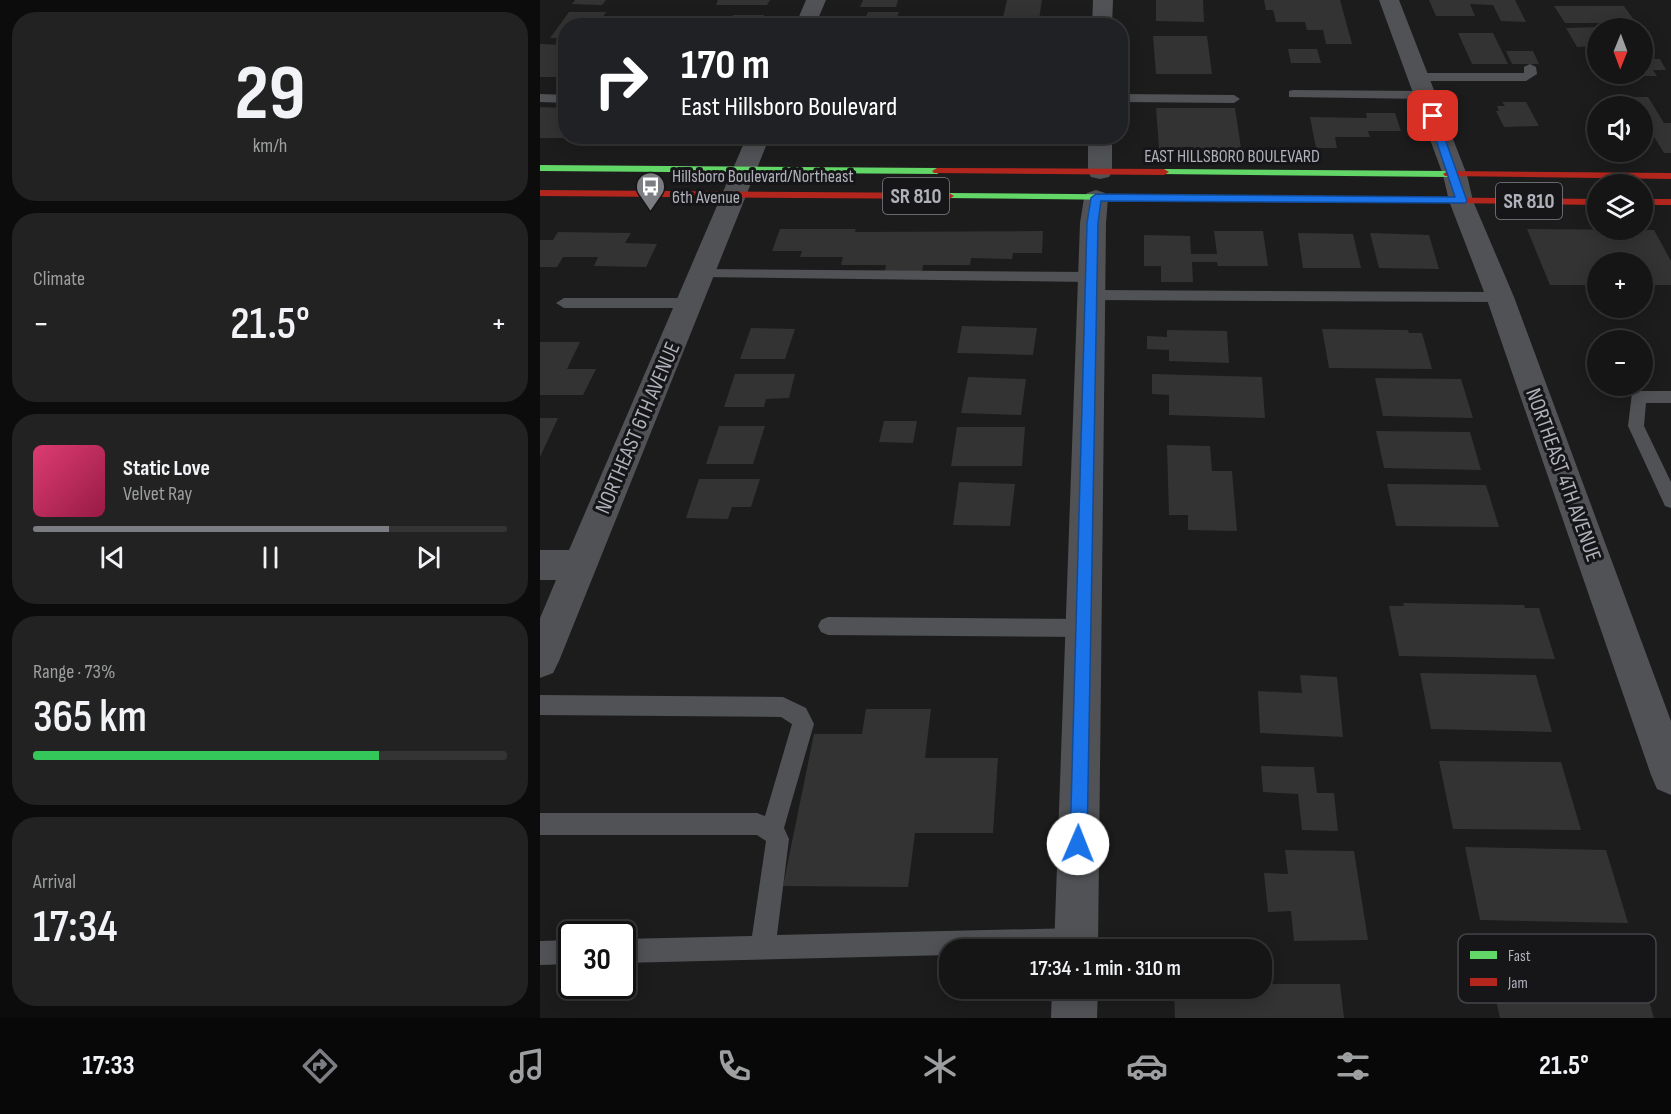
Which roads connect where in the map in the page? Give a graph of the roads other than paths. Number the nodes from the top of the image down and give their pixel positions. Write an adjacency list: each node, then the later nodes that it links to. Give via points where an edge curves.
1 (816, 0): 4 (street)
2 (1103, 0): 5 (street)
3 (1389, 0): 7 (street, NORTHEAST 4TH AVENUE)
4 (808, 18)
5 (1102, 18)
6 (1530, 67): 7 (lane, via 1531,74 1526,77)
7 (1421, 86): 8 (lane); 19 (street, NORTHEAST 4TH AVENUE)
8 (1293, 94)
9 (540, 98): 11 (lane)
10 (1128, 98): 12 (lane)
11 (558, 99)
12 (1234, 99)
13 (756, 144): 17 (street, NORTHEAST 6TH AVENUE)
14 (1100, 144): 18 (street)
15 (540, 168): 17 (main road, EAST HILLSBORO BOULEVARD / SR 810)
16 (1671, 176): 19 (main road, EAST HILLSBORO BOULEVARD / SR 810)
17 (740, 182): 18 (main road, EAST HILLSBORO BOULEVARD / SR 810); 18 (main road, EAST HILLSBORO BOULEVARD / SR 810); 20 (main road, EAST HILLSBORO BOULEVARD / SR 810); 24 (street, NORTHEAST 6TH AVENUE)
18 (1098, 185): 19 (main road, EAST HILLSBORO BOULEVARD / SR 810); 19 (main road, EAST HILLSBORO BOULEVARD / SR 810); 25 (street, via 1092,223)
19 (1458, 188): 21 (main road, EAST HILLSBORO BOULEVARD / SR 810); 26 (street, NORTHEAST 4TH AVENUE)
20 (540, 193)
21 (1587, 201)
22 (1653, 202): 23 (main road)
23 (1671, 202)
24 (703, 274): 25 (lane); 28 (street, NORTHEAST 6TH AVENUE)
25 (1091, 286): 26 (lane); 34 (street)
26 (1500, 297): 37 (street, NORTHEAST 4TH AVENUE)
27 (564, 303): 28 (lane)
28 (691, 303): 32 (street, NORTHEAST 6TH AVENUE)
29 (1671, 397): 30 (lane, via 1638,397 1636,426)
30 (1671, 501)
31 (540, 565): 32 (street)
32 (579, 565): 35 (street, NORTHEAST 6TH AVENUE)
33 (828, 626): 34 (lane)
34 (1083, 628): 40 (street)
35 (540, 661)
36 (540, 705): 39 (lane, via 783,707 799,715 803,724)
37 (1671, 775)
38 (540, 824): 39 (lane, via 757,824)
39 (772, 830): 42 (lane, via 778,839)
40 (1076, 939)
41 (939, 946): 42 (lane)
42 (763, 947): 43 (lane)
43 (636, 951)
44 (558, 952): 45 (lane)
45 (540, 953)
46 (1075, 999): 47 (street)
47 (1074, 1018)

